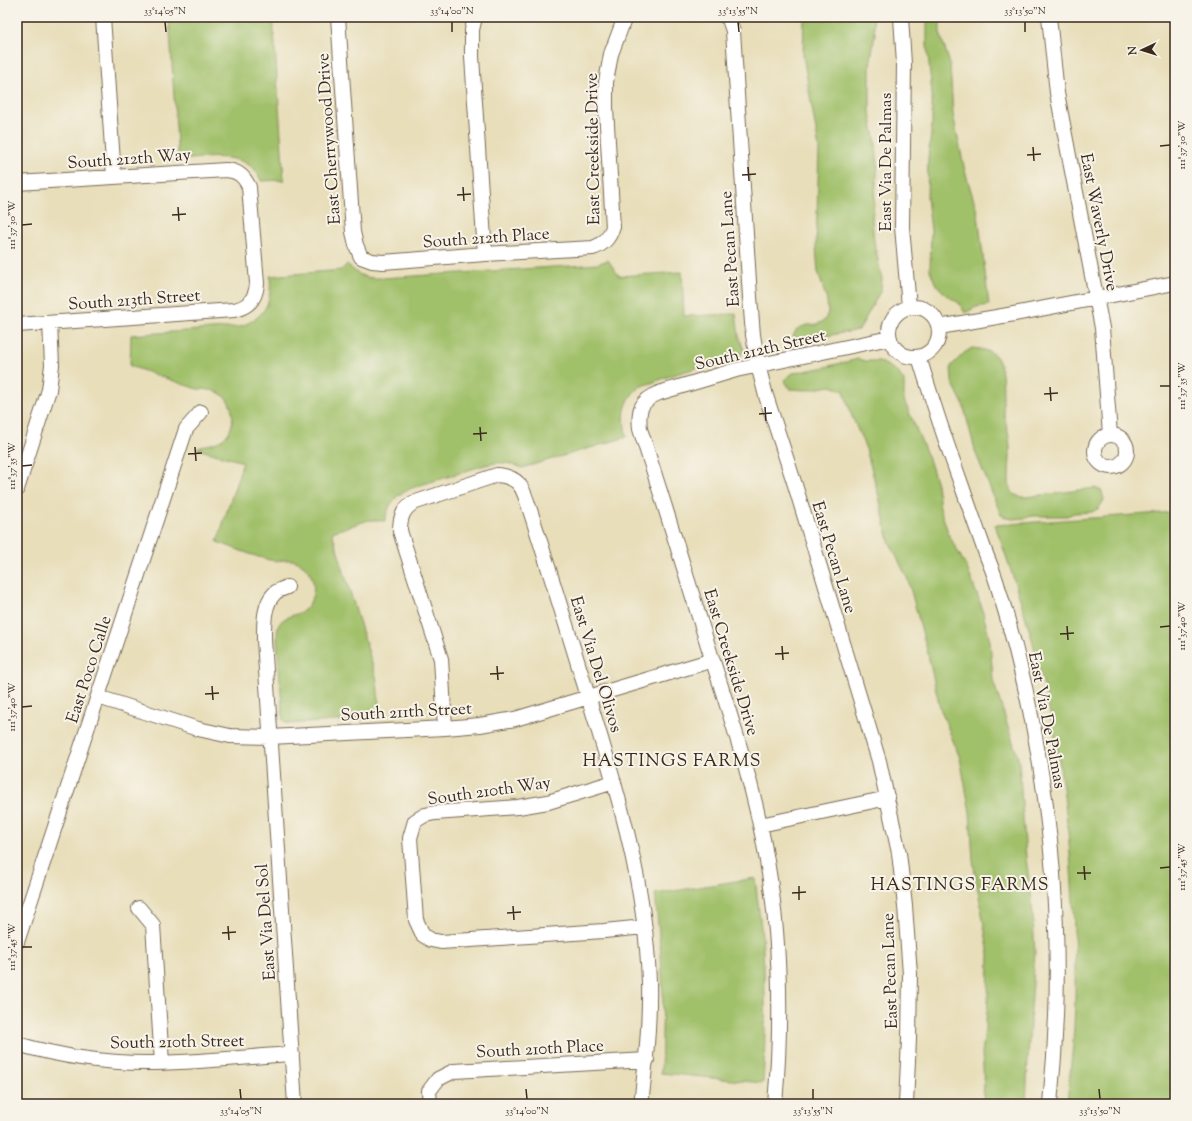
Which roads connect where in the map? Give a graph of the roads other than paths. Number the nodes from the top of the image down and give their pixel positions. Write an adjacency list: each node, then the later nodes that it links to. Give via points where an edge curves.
1 (103, 17): 8 (street)
2 (338, 17): 12 (street, East Cherrywood Drive, via 353,232)
3 (475, 17): 11 (street, via 472,30 472,57)
4 (625, 17): 10 (street, East Creekside Drive, via 611,54 606,82 613,215)
5 (901, 17): 16 (street, East Via De Palmas, via 904,64 902,227)
6 (1049, 17): 14 (street, East Waverly Drive, via 1060,107)
7 (728, 18): 22 (street, East Pecan Lane, via 733,31 750,297)
8 (114, 177): 9 (street, South 212th Way); 15 (street, South 212th Way, via 226,170 235,170 242,175 249,187 254,236 257,290)
9 (17, 183)
10 (610, 235): 11 (street, South 212th Place, via 602,244 593,248)
11 (485, 254): 12 (street, South 212th Place, via 383,262)
12 (361, 257)
13 (1175, 283): 14 (street)
14 (1097, 298): 19 (street); 25 (street, East Waverly Drive, via 1102,328)
15 (251, 301): 17 (street, South 213th Street, via 246,306 234,310)
16 (909, 307): 19 (street, via 925,309 931,313); 20 (street, via 902,310 891,322)
17 (50, 323): 18 (street, South 213th Street); 26 (street, via 52,365 48,390)
18 (17, 325)
19 (939, 327): 21 (street, via 940,334 936,346 926,355)
20 (890, 338): 21 (street, via 892,345 904,356); 22 (street, South 212th Street)
21 (919, 357): 48 (street, East Via De Palmas, via 943,433 998,584 1021,670 1041,766 1052,857 1056,937 1055,1046)
22 (758, 366): 23 (street, South 212th Street, via 659,393 649,397); 34 (street, East Pecan Lane, via 877,754)
23 (643, 404): 28 (street, East Creekside Drive, via 639,415 640,429)
24 (201, 412): 29 (street, East Poco Calle, via 186,429)
25 (1110, 434)
26 (17, 490)
27 (287, 587): 32 (street, East Via Del Sol, via 275,593 268,604 264,620)
28 (713, 660): 30 (street, South 211th Street); 35 (street, East Creekside Drive)
29 (98, 697): 32 (street, South 211th Street, via 198,730 230,736); 38 (street, East Poco Calle)
30 (588, 697): 31 (street, South 211th Street, via 515,719); 31 (street, East Via Del Olivos, via 523,488 513,478 497,475 413,503 401,516 400,531 441,659); 33 (street, East Via Del Olivos)
31 (445, 728): 32 (street, South 211th Street)
32 (271, 737): 40 (street, East Via Del Sol)
33 (614, 782): 37 (street, East Via Del Olivos, via 636,874); 37 (street, South 210th Way, via 548,802 518,807 435,813 415,821 410,838 416,920 423,935 430,940 441,942)
34 (888, 798): 35 (street); 47 (street, East Pecan Lane, via 899,853 910,974)
35 (760, 826): 46 (street, East Creekside Drive, via 767,862 780,1000)
36 (139, 908): 42 (street, via 153,925)
37 (644, 927): 41 (street, East Via Del Olivos, via 649,982)
38 (17, 942)
39 (17, 1044): 42 (street, South 210th Street, via 51,1053 96,1060)
40 (292, 1054): 42 (street, South 210th Street); 43 (street, East Via Del Sol)
41 (647, 1060): 44 (street, South 210th Place, via 454,1071 438,1079 429,1092); 45 (street, East Via Del Olivos)
42 (162, 1063)
43 (295, 1104)
44 (430, 1104)
45 (641, 1104)
46 (775, 1104)
47 (906, 1104)
48 (1050, 1104)

